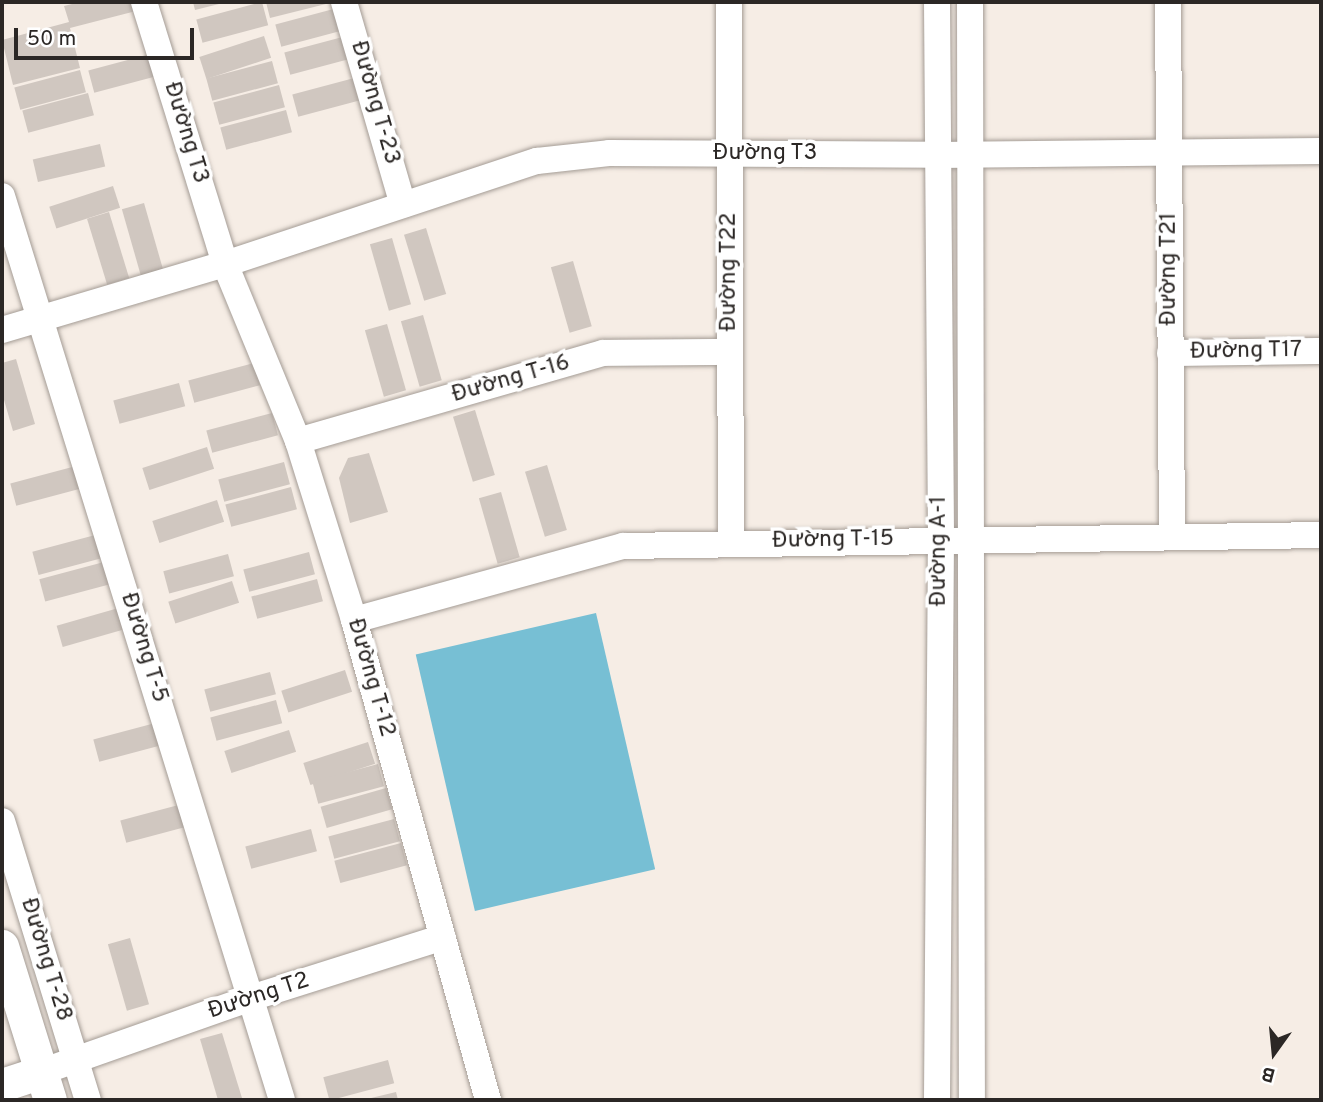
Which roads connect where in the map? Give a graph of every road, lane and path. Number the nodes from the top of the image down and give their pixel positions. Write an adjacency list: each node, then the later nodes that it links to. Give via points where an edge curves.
1 (145, 2): 14 (street, Đường T3)
2 (344, 2): 13 (street, Đường T-23)
3 (729, 2): 9 (street, Đường T22)
4 (937, 2): 10 (street, Đường A-1)
5 (970, 2): 11 (street, Đường A-1)
6 (1168, 2): 7 (street, Đường T21)
7 (1169, 151): 8 (street, Đường T3); 11 (street, Đường T3); 19 (street, Đường T21)
8 (1321, 151)
9 (730, 153): 10 (street, Đường T3); 13 (street, Đường T3, via 609,153 537,161); 18 (street, Đường T22)
10 (938, 155): 11 (street, Đường T3); 24 (street, Đường A-1)
11 (968, 155): 23 (street, Đường A-1)
12 (2, 196): 15 (street, Đường T-5)
13 (403, 205): 14 (street, Đường T3)
14 (225, 264): 15 (street, Đường T3); 20 (street, Đường T-12)
15 (41, 320): 16 (street, Đường T3); 30 (street, Đường T-5)
16 (2, 330)
17 (1321, 351): 19 (street, Đường T17)
18 (730, 352): 20 (street, Đường T-16, via 603,353); 25 (street, Đường T22)
19 (1170, 353): 21 (street, Đường T21)
20 (298, 441): 26 (street, Đường T-12)
21 (1171, 535): 22 (street, Đường T-15); 23 (street, Đường T-15)
22 (1321, 535)
23 (970, 538): 24 (street, Đường T-15); 38 (street, Đường A-1)
24 (941, 539): 25 (street, Đường T-15); 37 (street, Đường A-1)
25 (731, 542): 26 (street, Đường T-15, via 623,546)
26 (354, 620): 28 (street, Đường T-12)
27 (2, 821): 31 (street, Đường T-28)
28 (443, 937): 30 (street, Đường T2); 36 (street, Đường T-12)
29 (2, 946): 33 (street)
30 (251, 998): 31 (street, Đường T2); 35 (street, Đường T-5)
31 (76, 1059): 33 (street, Đường T2); 34 (street, Đường T-28)
32 (2, 1085): 33 (street)
33 (45, 1086)
34 (89, 1100)
35 (282, 1100)
36 (488, 1100)
37 (937, 1100)
38 (972, 1100)

